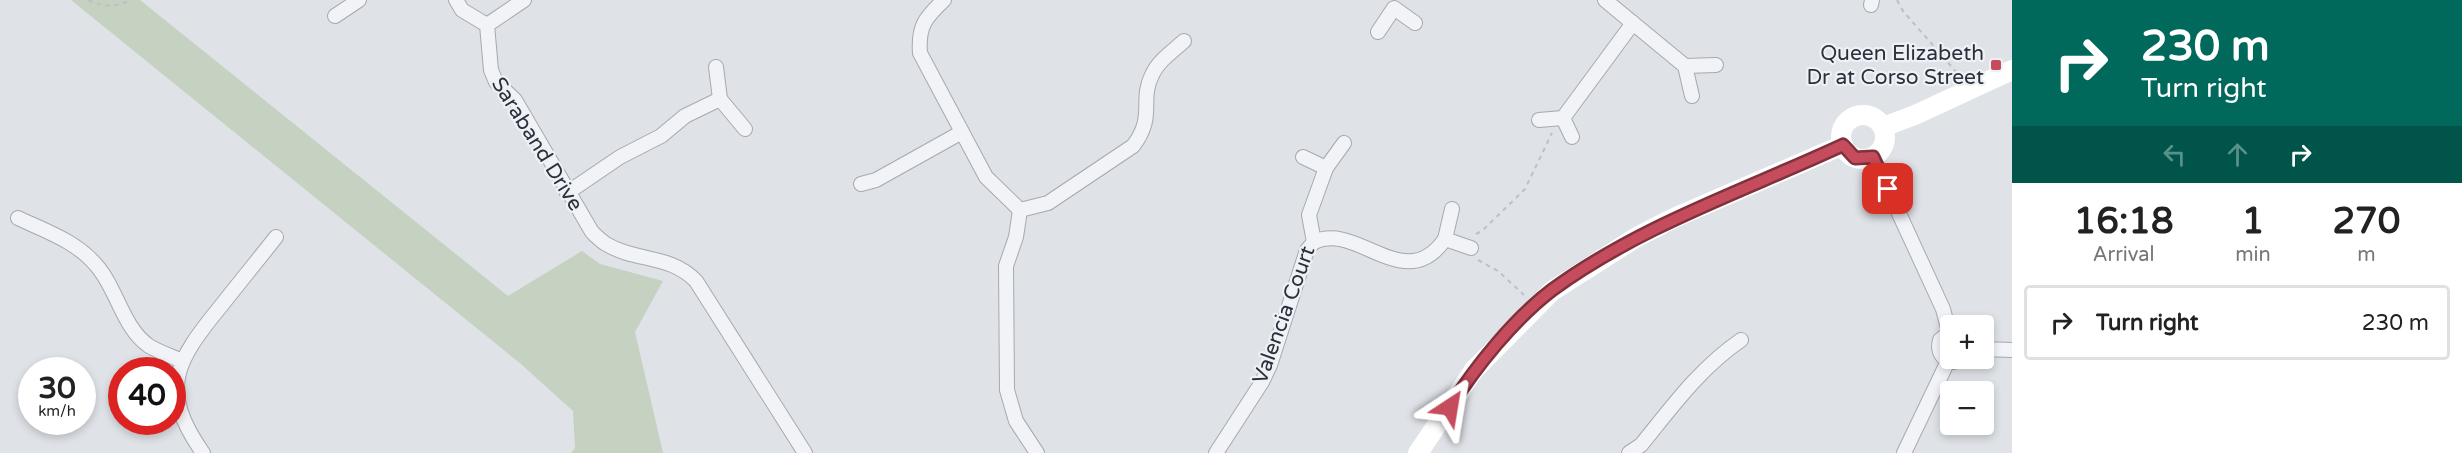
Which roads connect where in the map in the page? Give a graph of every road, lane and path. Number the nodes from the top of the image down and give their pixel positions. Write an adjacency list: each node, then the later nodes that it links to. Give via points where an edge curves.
1 (88, 0): 2 (path, via 104,7)
2 (131, 0)
3 (359, 0): 10 (street)
4 (456, 0): 13 (street, via 462,10)
5 (524, 0): 13 (street)
6 (944, 0): 27 (street, via 921,26 920,53)
7 (1605, 0): 12 (street)
8 (1897, 0): 20 (path)
9 (1394, 4): 11 (street); 14 (street)
10 (334, 16)
11 (1415, 23)
12 (1633, 23): 17 (street); 23 (street)
13 (488, 25): 35 (street, Saraband Drive, via 490,70 496,82 515,100)
14 (1377, 32)
15 (1184, 40): 37 (street, via 1152,74 1147,119 1143,134 1133,146 1048,203)
16 (1716, 65): 17 (street)
17 (1686, 66): 21 (street)
18 (716, 68): 22 (street)
19 (2012, 70): 25 (street)
20 (1958, 74)
21 (1692, 96)
22 (720, 99): 26 (street); 35 (street, via 685,116 661,136)
23 (1563, 118): 24 (street); 28 (street); 42 (path, via 1526,189 1482,231 1466,239)
24 (1539, 120)
25 (1883, 127): 30 (street, via 1874,117 1854,117 1844,126); 32 (street, via 1884,144)
26 (745, 129)
27 (962, 132): 34 (street, via 876,180); 37 (street, via 986,177)
28 (1572, 137)
29 (1344, 143): 33 (street, Valencia Court)
30 (1843, 145): 32 (street, via 1855,158); 56 (street, via 1674,218 1552,291 1474,370)
31 (1303, 157): 33 (street)
32 (1873, 157): 44 (street)
33 (1326, 168): 41 (street, Valencia Court, via 1309,215)
34 (861, 184)
35 (567, 193): 54 (street, Saraband Drive, via 592,232 606,244 686,270)
36 (1452, 209): 40 (street)
37 (1020, 210): 55 (street, via 1006,266 1007,390 1016,421)
38 (18, 218): 48 (street, via 80,250 102,273 132,328 147,345)
39 (276, 237): 49 (street, via 195,338)
40 (1445, 239): 41 (street, via 1429,256 1413,262 1399,261 1335,238 1323,237); 42 (street)
41 (1314, 242): 52 (street, Valencia Court, via 1307,250 1270,365)
42 (1467, 247): 43 (path, via 1468,255 1498,271)
43 (1520, 291)
44 (1945, 315)
45 (1741, 340): 57 (street, via 1701,373 1641,445)
46 (1994, 349): 47 (street)
47 (2012, 350)
48 (173, 357)
49 (184, 357)
50 (1944, 369): 58 (street)
51 (186, 426): 53 (street)
52 (1220, 452)
53 (203, 453)
54 (805, 453)
55 (1037, 453)
56 (1418, 453)
57 (1629, 453)
58 (1904, 453)

